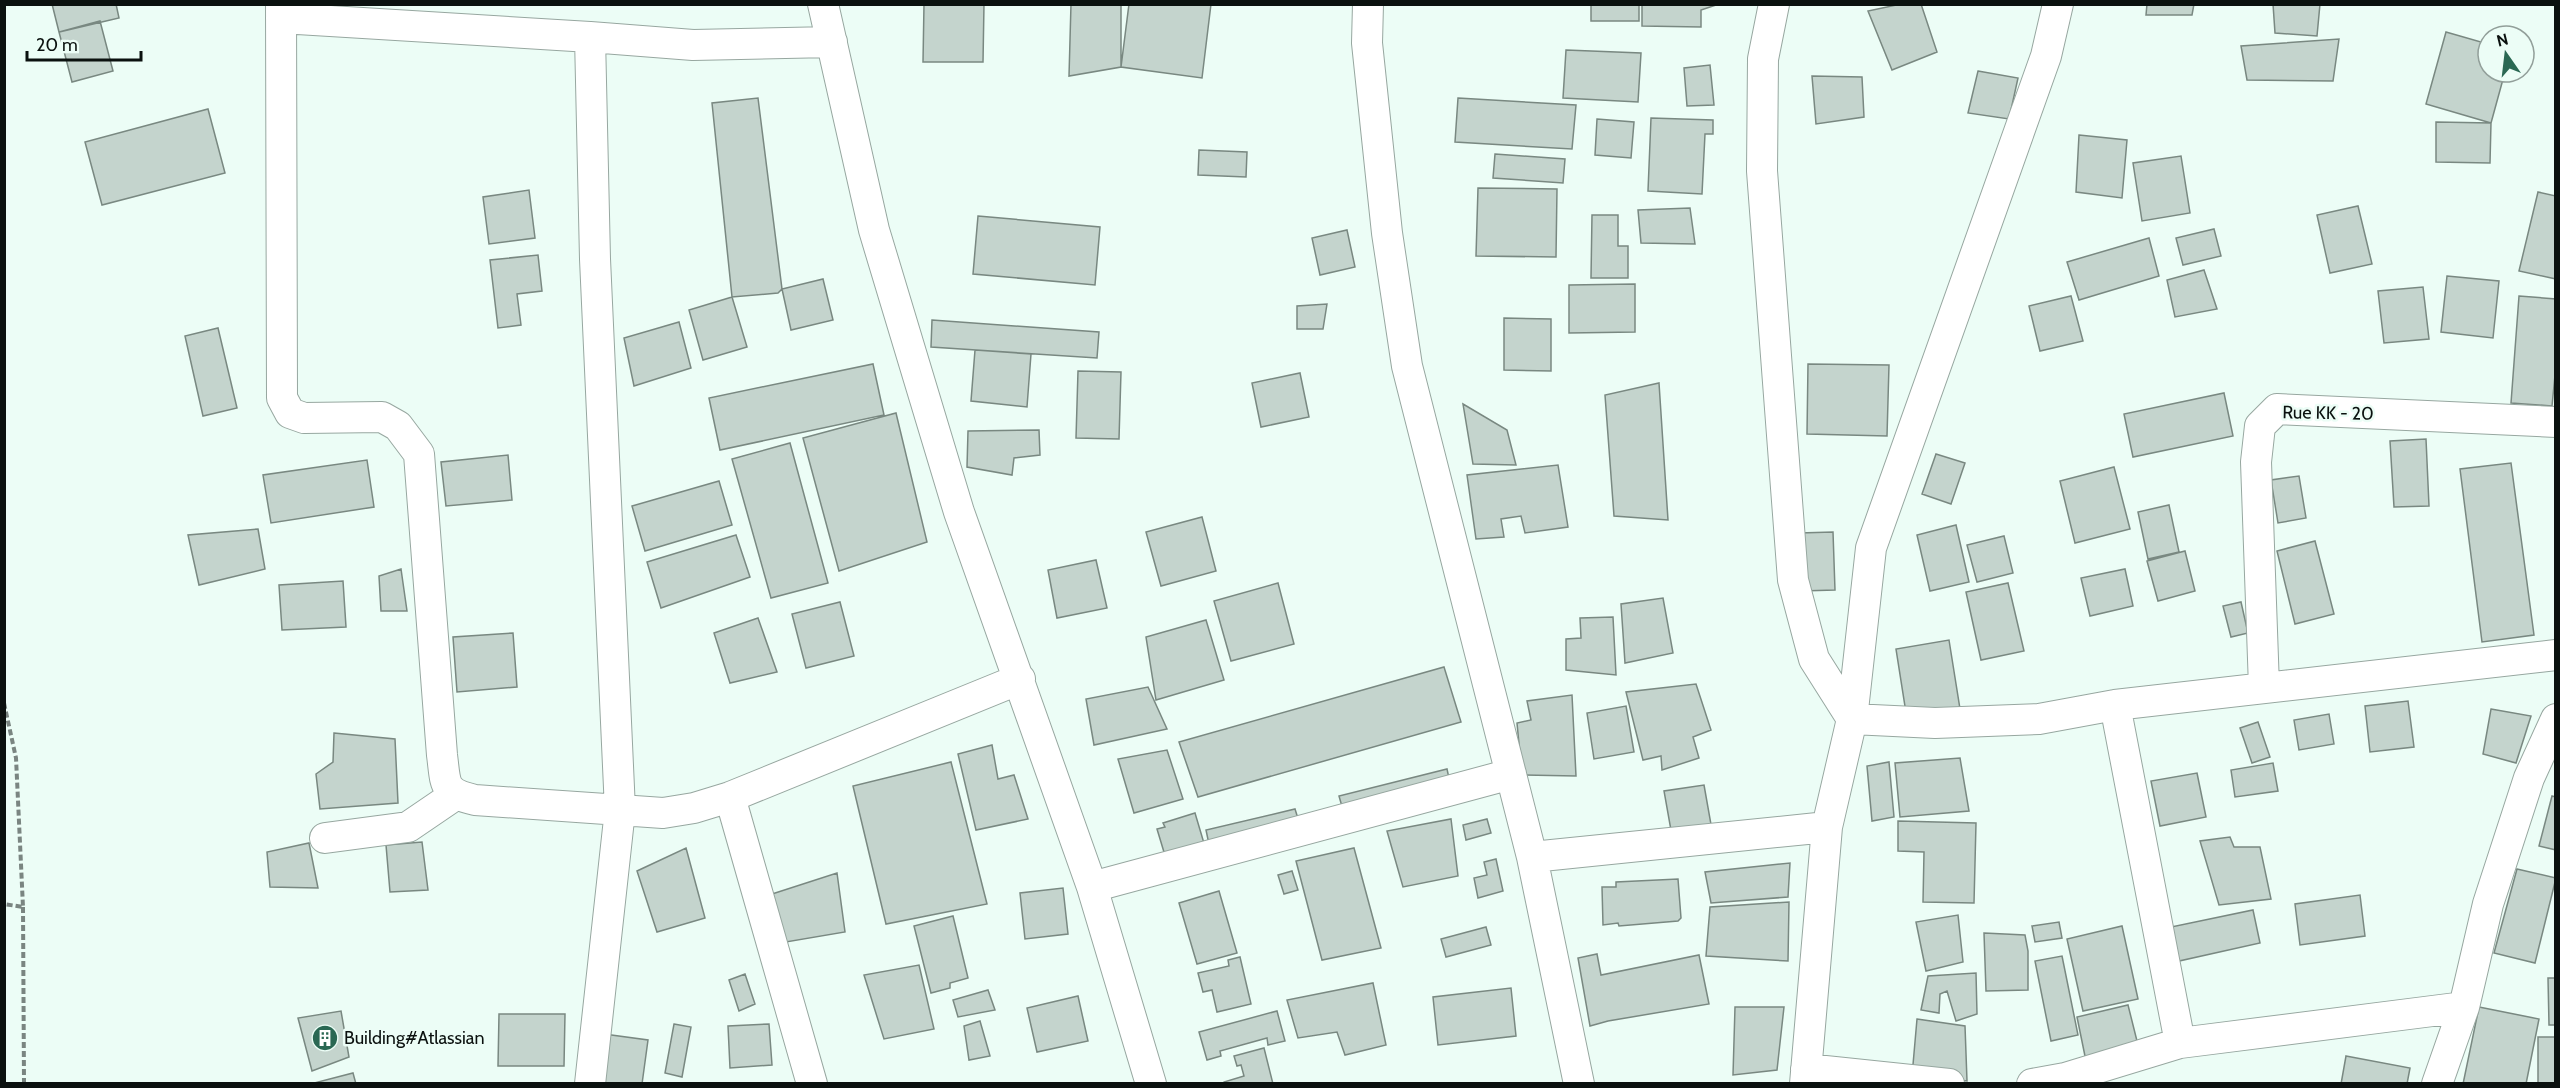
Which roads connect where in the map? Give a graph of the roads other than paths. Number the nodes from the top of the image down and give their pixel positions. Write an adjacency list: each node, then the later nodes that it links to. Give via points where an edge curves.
1 (823, 4): 7 (street)
2 (1368, 4): 15 (street, via 1367,43 1387,233 1407,366)
3 (1774, 4): 13 (street, via 1763,59 1762,171 1792,569 1814,659)
4 (2058, 4): 13 (street, via 2046,56 1871,549)
5 (280, 11): 6 (street); 16 (street, via 282,398 290,413 304,418 382,417 398,426 419,454 442,755 446,784)
6 (590, 37): 7 (street, via 714,46); 18 (street, via 596,270)
7 (832, 42): 10 (street, via 877,241 958,512)
8 (2556, 422): 11 (street, Rue KK - 20, via 2277,410 2260,426 2256,462)
9 (2556, 655): 11 (street)
10 (1020, 679): 17 (street); 22 (street)
11 (2264, 687): 12 (street)
12 (2115, 705): 13 (street, via 2028,719 1935,723); 24 (street)
13 (1852, 719): 19 (street)
14 (2556, 719): 23 (street, via 2529,778 2488,904)
15 (1511, 774): 21 (street); 22 (street)
16 (454, 795): 18 (street, via 475,800); 20 (street, via 408,827)
17 (730, 797): 18 (street, via 663,813); 28 (street)
18 (620, 810): 27 (street)
19 (1827, 827): 21 (street); 25 (street)
20 (325, 838)
21 (1532, 857): 30 (street)
22 (1092, 887): 29 (street)
23 (2464, 1007): 24 (street); 33 (street)
24 (2180, 1043): 26 (street)
25 (1805, 1076): 31 (street)
26 (2065, 1081): 32 (street)
27 (590, 1083)
28 (812, 1083)
29 (1151, 1083)
30 (1579, 1083)
31 (1949, 1083)
32 (2032, 1083)
33 (2437, 1083)

